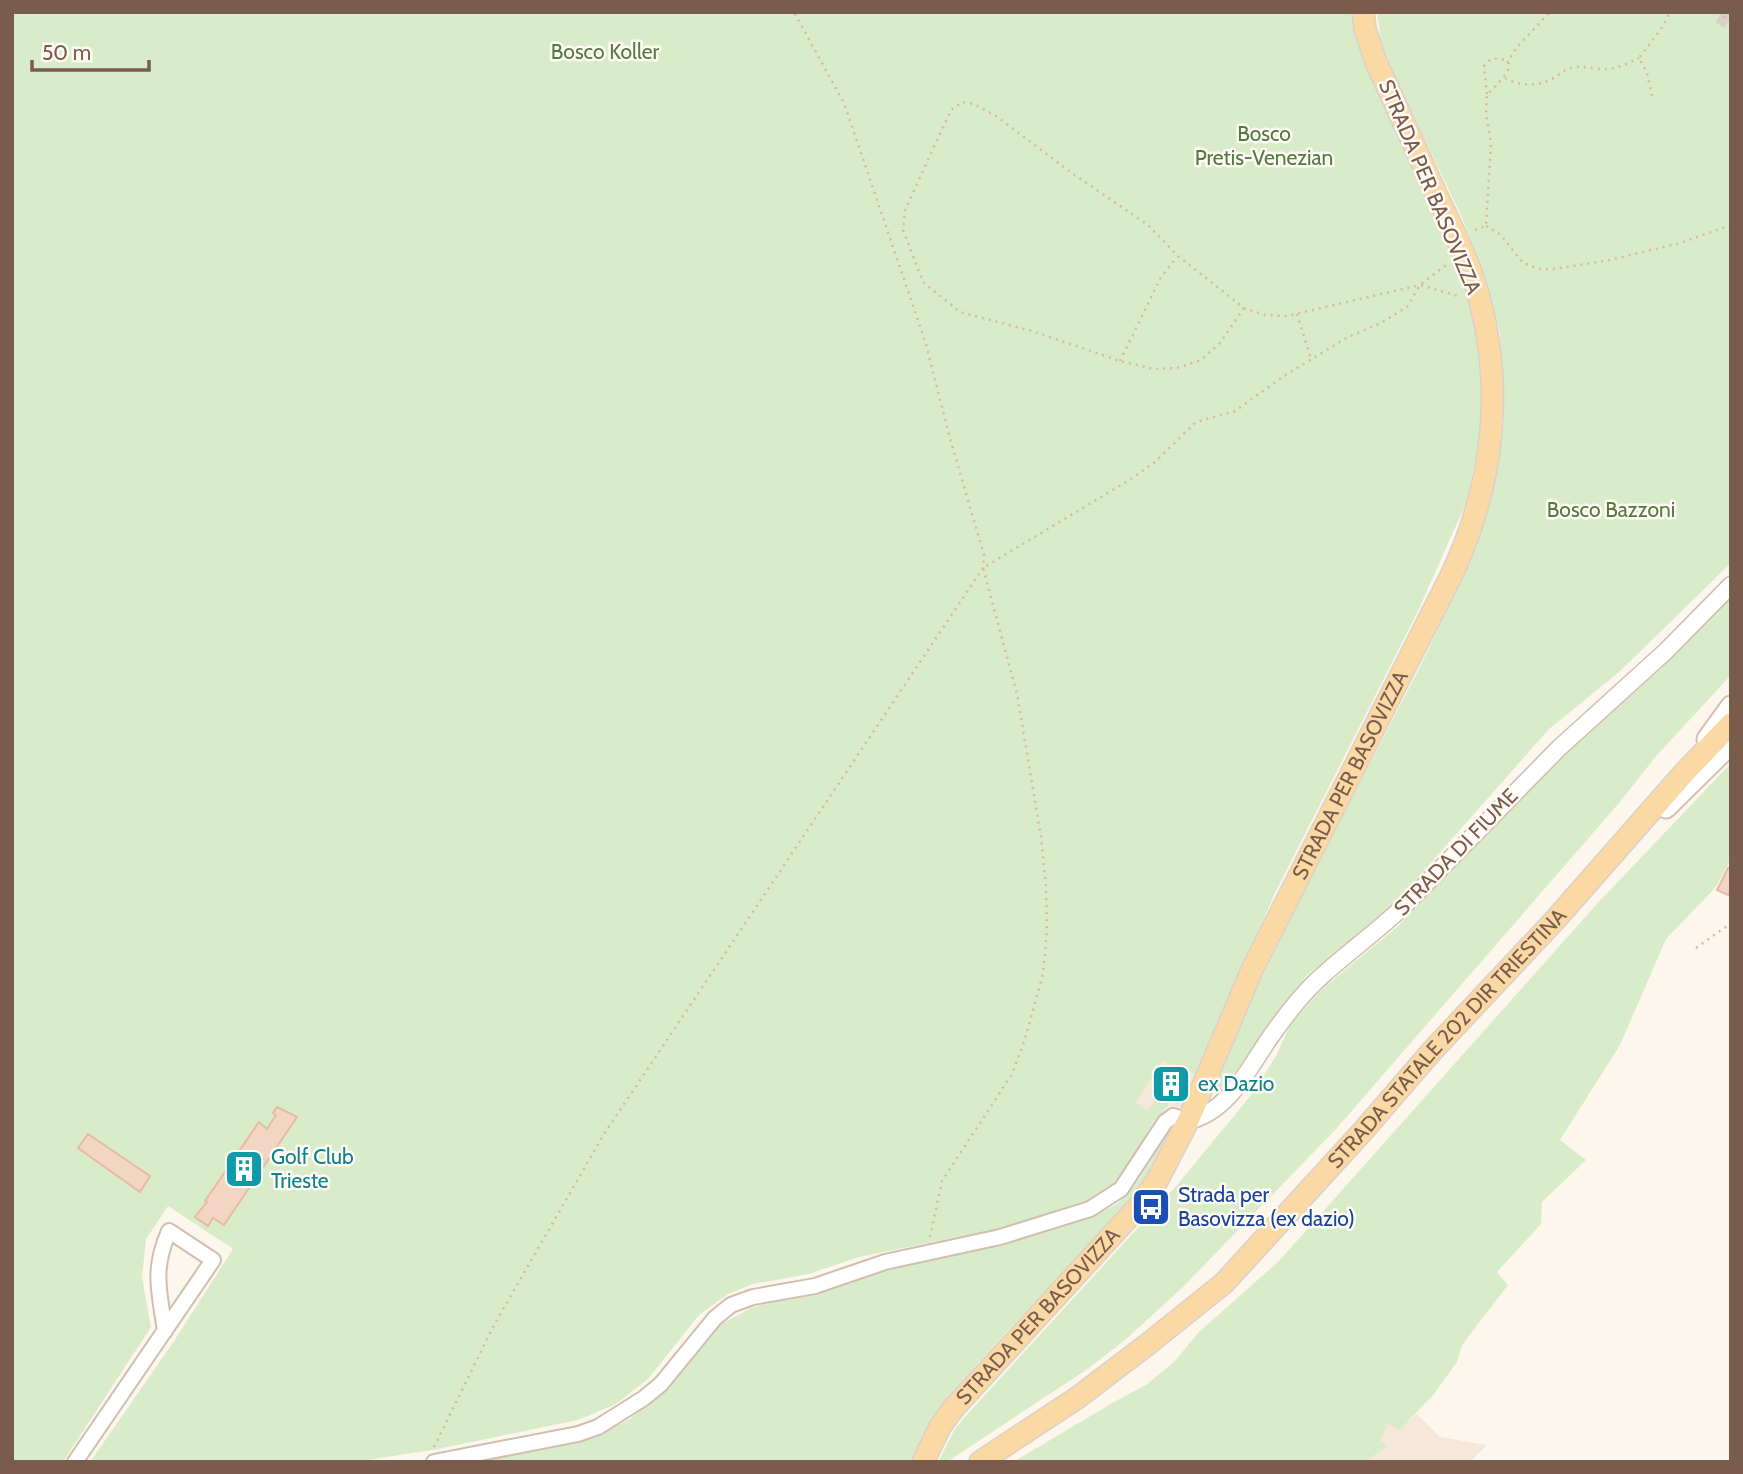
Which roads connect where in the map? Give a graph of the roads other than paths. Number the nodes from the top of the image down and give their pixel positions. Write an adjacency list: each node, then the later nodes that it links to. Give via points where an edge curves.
1 (1363, 12): 8 (main road, STRADA PER BASOVIZZA, via 1376,62 1456,236 1481,306 1491,357 1493,418 1485,477 1469,534 1445,589 1252,970)
2 (1731, 584): 8 (street, STRADA DI FIUME, via 1666,651 1559,748 1383,927 1301,997 1216,1109)
3 (1731, 706): 6 (main road)
4 (1731, 724): 6 (main road, STRADA STATALE 202 DIR TRIESTINA)
5 (1731, 744): 7 (main road)
6 (1685, 772): 7 (main road, STRADA STATALE 202 DIR TRIESTINA)
7 (1568, 905): 13 (main road, STRADA STATALE 202 DIR TRIESTINA, via 1224,1283 1077,1398)
8 (1188, 1122): 10 (street, via 1173,1116 1165,1122 1121,1189 1090,1209 1000,1237 885,1262 815,1286 731,1305 707,1326 661,1384 598,1427); 12 (main road, STRADA PER BASOVIZZA, via 1138,1207 952,1410)
9 (164, 1331): 9 (street, via 213,1260 169,1231 159,1254); 11 (street)
10 (432, 1458)
11 (75, 1462)
12 (923, 1462)
13 (980, 1462)

